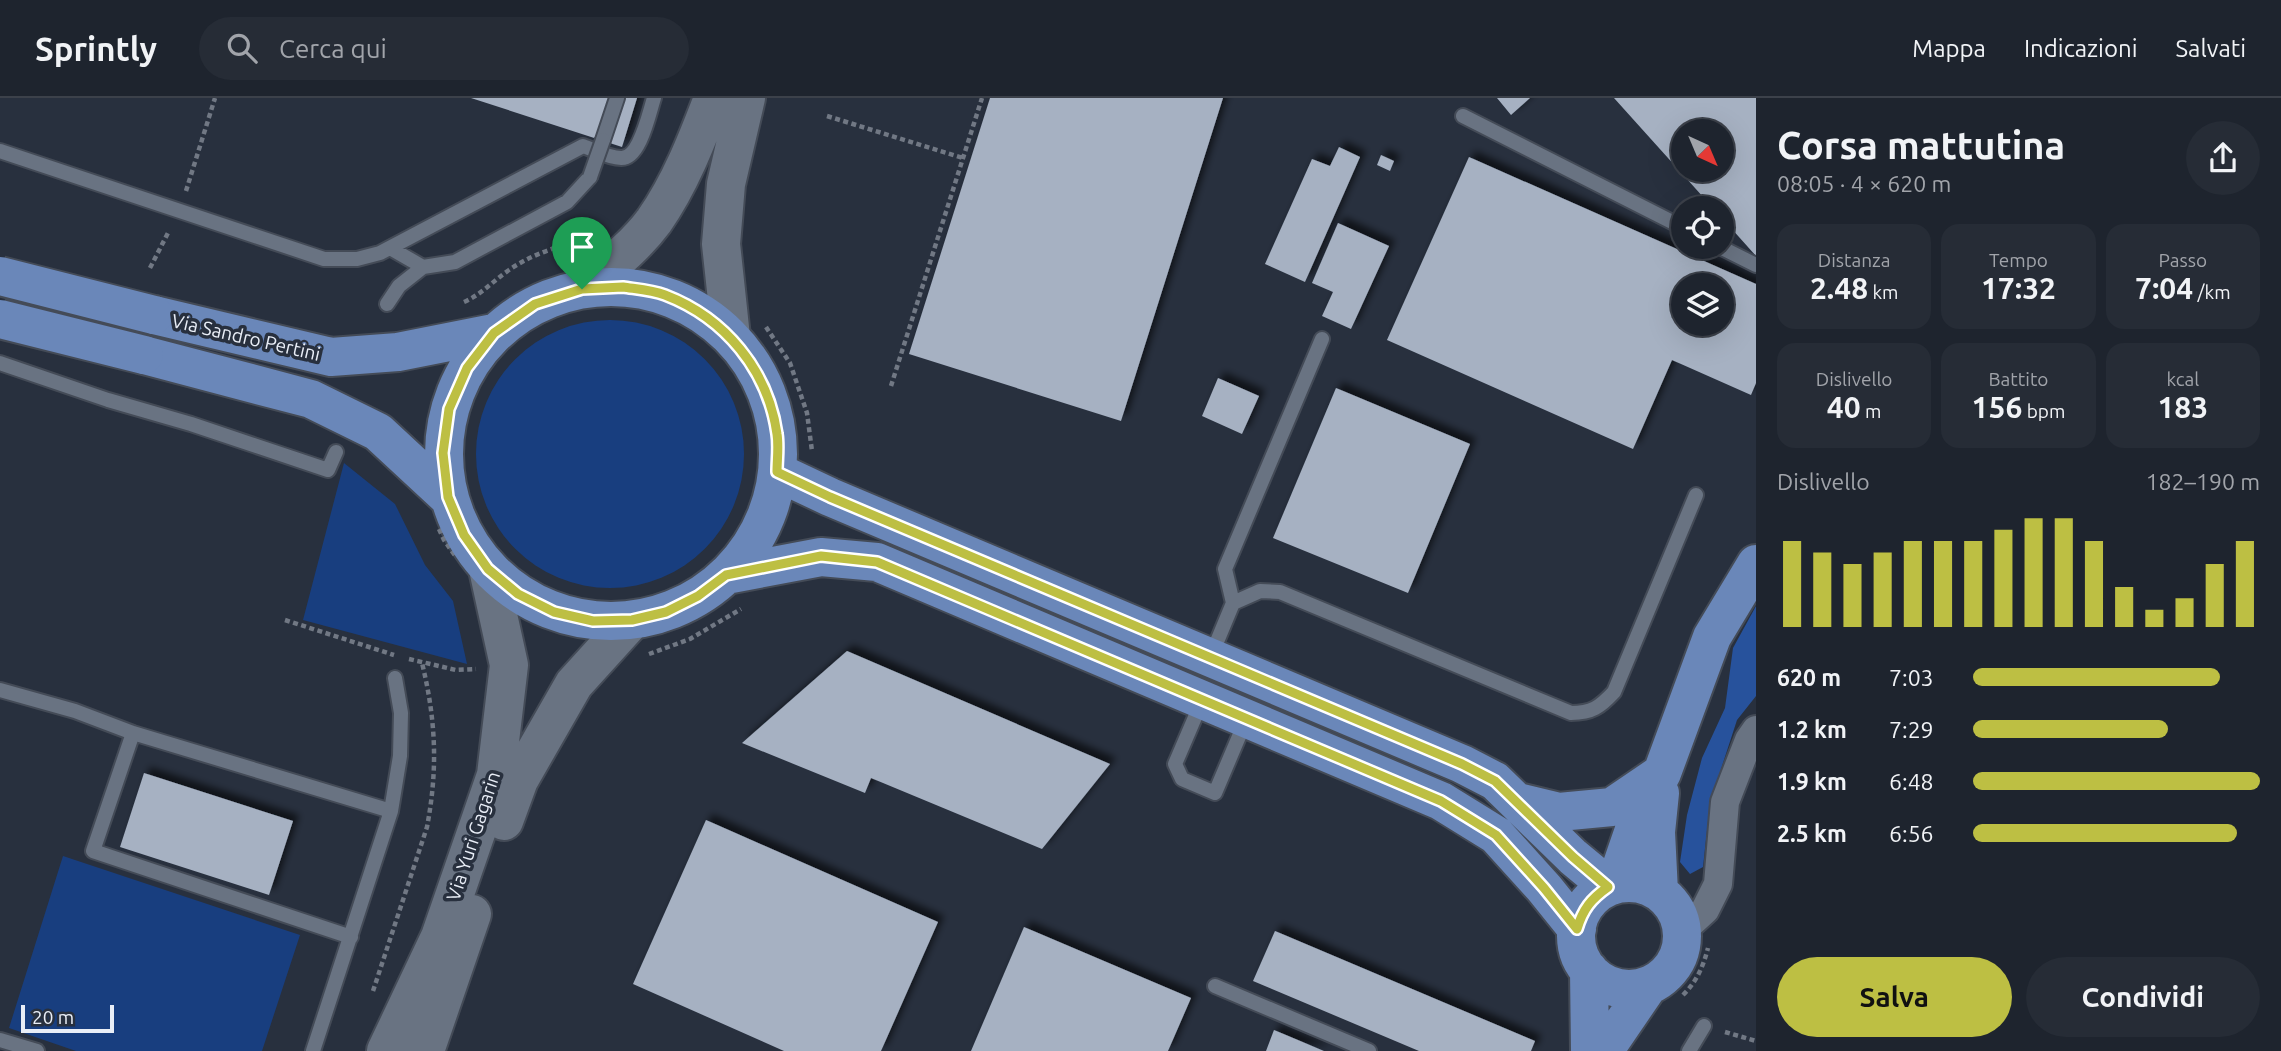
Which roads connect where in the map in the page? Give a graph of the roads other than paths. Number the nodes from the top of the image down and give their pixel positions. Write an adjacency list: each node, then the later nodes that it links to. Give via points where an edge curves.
1 (617, 98): 11 (lane, bridge, via 590,177 567,202 455,262)
2 (654, 98): 8 (lane, via 637,149 630,156 620,158 583,146)
3 (712, 98): 13 (main road, via 681,176 653,222)
4 (746, 98): 16 (main road, via 726,184 721,243)
5 (1463, 116): 7 (lane)
6 (0, 151): 8 (lane, via 324,259 357,259)
7 (1671, 221)
8 (390, 248): 11 (lane)
9 (1734, 254): 10 (lane)
10 (1756, 265)
11 (423, 267): 14 (lane, via 399,286)
12 (0, 276): 17 (main road, Via Sandro Pertini, bridge, via 331,357 398,352)
13 (582, 289): 16 (main road, via 623,287 663,294); 17 (main road, via 535,304)
14 (387, 304)
15 (0, 319): 23 (main road, bridge, via 311,399 378,432)
16 (748, 331): 21 (main road, via 754,366 769,399 777,435)
17 (494, 333): 23 (main road, via 467,368 449,409)
18 (1322, 339): 27 (lane, via 1225,569)
19 (0, 363): 20 (lane, via 328,470)
20 (336, 452)
21 (777, 472): 26 (main road); 29 (main road)
22 (1696, 495): 27 (lane, via 1614,692 1587,713 1571,713 1280,592 1260,591)
23 (443, 512): 25 (main road, via 464,535)
24 (1756, 564): 36 (main road, via 1712,637)
25 (475, 567): 28 (main road, via 554,612 593,621); 52 (main road, Via Yuri Gagarin, via 509,665 496,775 440,937)
26 (738, 589): 28 (main road, via 698,596 666,612); 32 (main road, via 821,556 877,562)
27 (1233, 603): 29 (lane)
28 (632, 620): 45 (main road, Via Yuri Gagarin, via 574,684 519,780)
29 (1210, 658): 37 (main road, via 1462,764 1495,781)
30 (395, 678): 38 (lane, via 401,713 400,756)
31 (0, 691): 35 (lane, via 75,711)
32 (1202, 700): 33 (main road); 33 (lane, via 1175,764 1182,779 1215,793)
33 (1247, 718): 41 (main road, via 1441,801 1496,835)
34 (1754, 730): 42 (street, via 1725,802 1718,884 1705,910)
35 (133, 733): 38 (lane); 43 (lane, via 93,851)
36 (1662, 774): 37 (main road, via 1612,807 1559,812); 39 (main road); 40 (main road, via 1656,832)
37 (1518, 802): 39 (main road, via 1573,857)
38 (391, 811): 43 (lane)
39 (1611, 886): 40 (main road, via 1638,884); 41 (main road, via 1591,899)
40 (1659, 892): 42 (main road, via 1671,902)
41 (1577, 929): 44 (main road, via 1577,944)
42 (1682, 931): 46 (main road, via 1675,963)
43 (351, 937): 51 (lane)
44 (1589, 970): 46 (main road, via 1616,987); 56 (main road)
45 (453, 974): 53 (main road, Via Yuri Gagarin); 54 (lane)
46 (1649, 985): 57 (main road)
47 (1215, 986): 55 (lane)
48 (1704, 1026): 58 (lane)
49 (0, 1040): 50 (lane)
50 (37, 1051)
51 (313, 1051)
52 (386, 1051)
53 (425, 1051)
54 (441, 1051)
55 (1369, 1051)
56 (1590, 1051)
57 (1604, 1051)
58 (1689, 1051)

